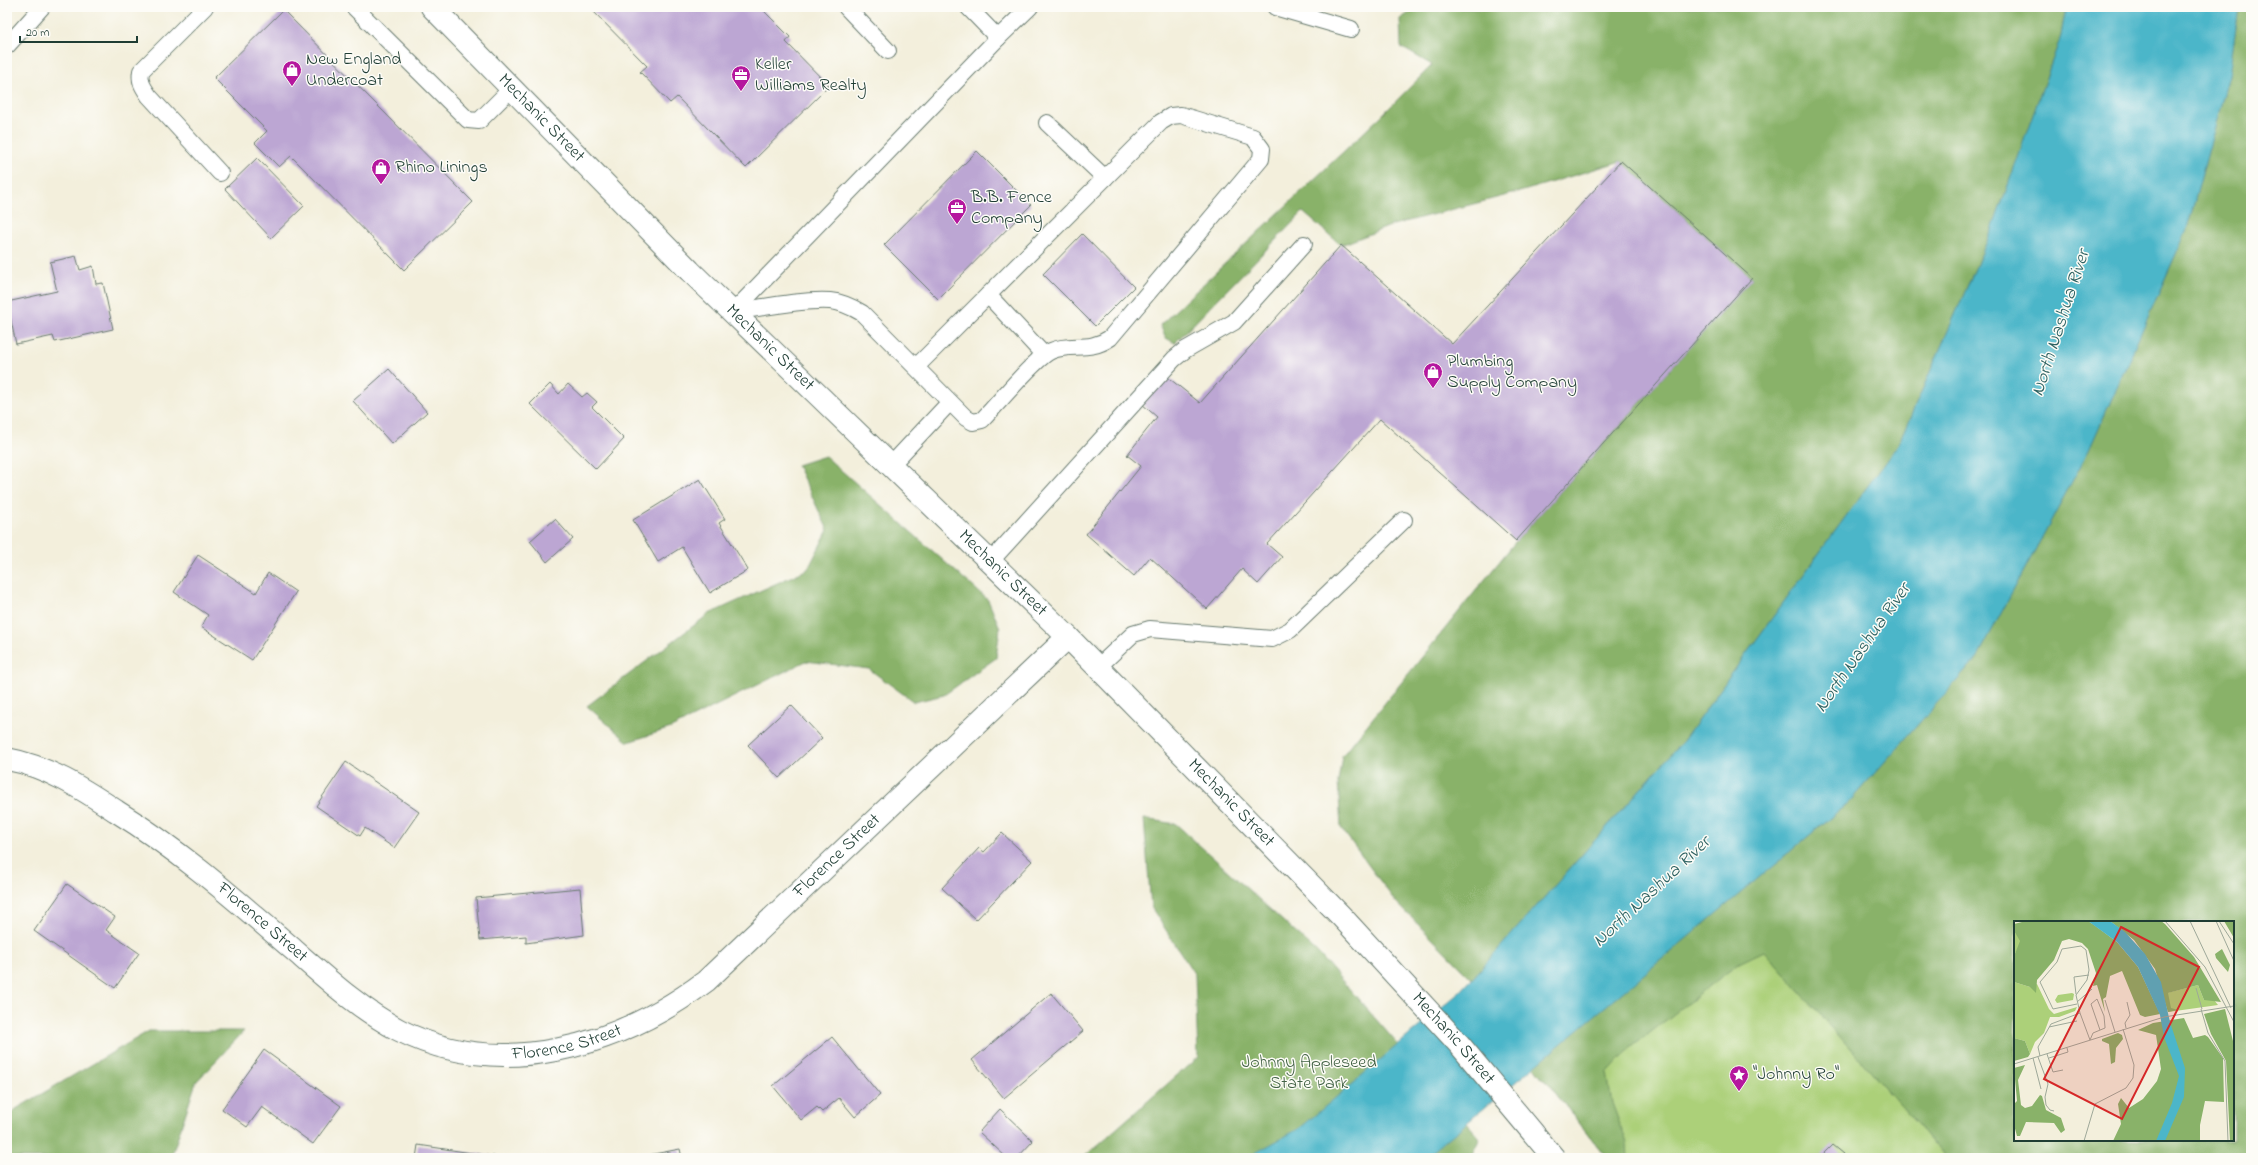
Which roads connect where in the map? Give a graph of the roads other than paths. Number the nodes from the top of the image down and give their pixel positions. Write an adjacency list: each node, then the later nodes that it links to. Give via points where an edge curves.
1 (42, 7): 11 (lane)
2 (205, 7): 15 (lane, via 142,71 140,78 149,96)
3 (354, 7): 13 (lane, via 468,120 479,121)
4 (432, 7): 13 (main road, Mechanic Street)
5 (846, 7): 12 (lane)
6 (968, 7): 10 (lane)
7 (1030, 7): 10 (lane)
8 (1275, 7): 9 (lane)
9 (1351, 29)
10 (998, 38): 19 (lane)
11 (7, 46)
12 (888, 51)
13 (512, 88): 19 (main road, Mechanic Street)
14 (1047, 122): 16 (lane)
15 (220, 173)
16 (1106, 178): 18 (lane); 20 (lane, via 1161,122 1171,116 1181,115 1253,137 1262,149 1261,160 1110,338 1099,346 1064,348)
17 (1304, 244): 25 (lane, via 1234,322 1174,359)
18 (988, 295): 20 (lane); 21 (lane)
19 (733, 312): 21 (lane, via 810,302 830,301 847,304 862,313); 23 (main road, Mechanic Street)
20 (1044, 355): 22 (lane, via 982,420 973,422)
21 (916, 367): 22 (lane)
22 (950, 402): 23 (lane)
23 (891, 465): 25 (main road, Mechanic Street)
24 (1404, 520): 27 (lane, via 1281,636 1272,639 1150,629 1134,634)
25 (990, 562): 26 (main road, Mechanic Street)
26 (1068, 637): 27 (main road, Mechanic Street); 28 (main road, Florence Street, via 706,981 667,1008 621,1032 582,1044 529,1054 489,1054 456,1050 424,1042 397,1029 322,975 190,863 133,821 47,771)
27 (1097, 668): 29 (main road, Mechanic Street, via 1341,916 1459,1044)
28 (7, 759)
29 (1553, 1157)

